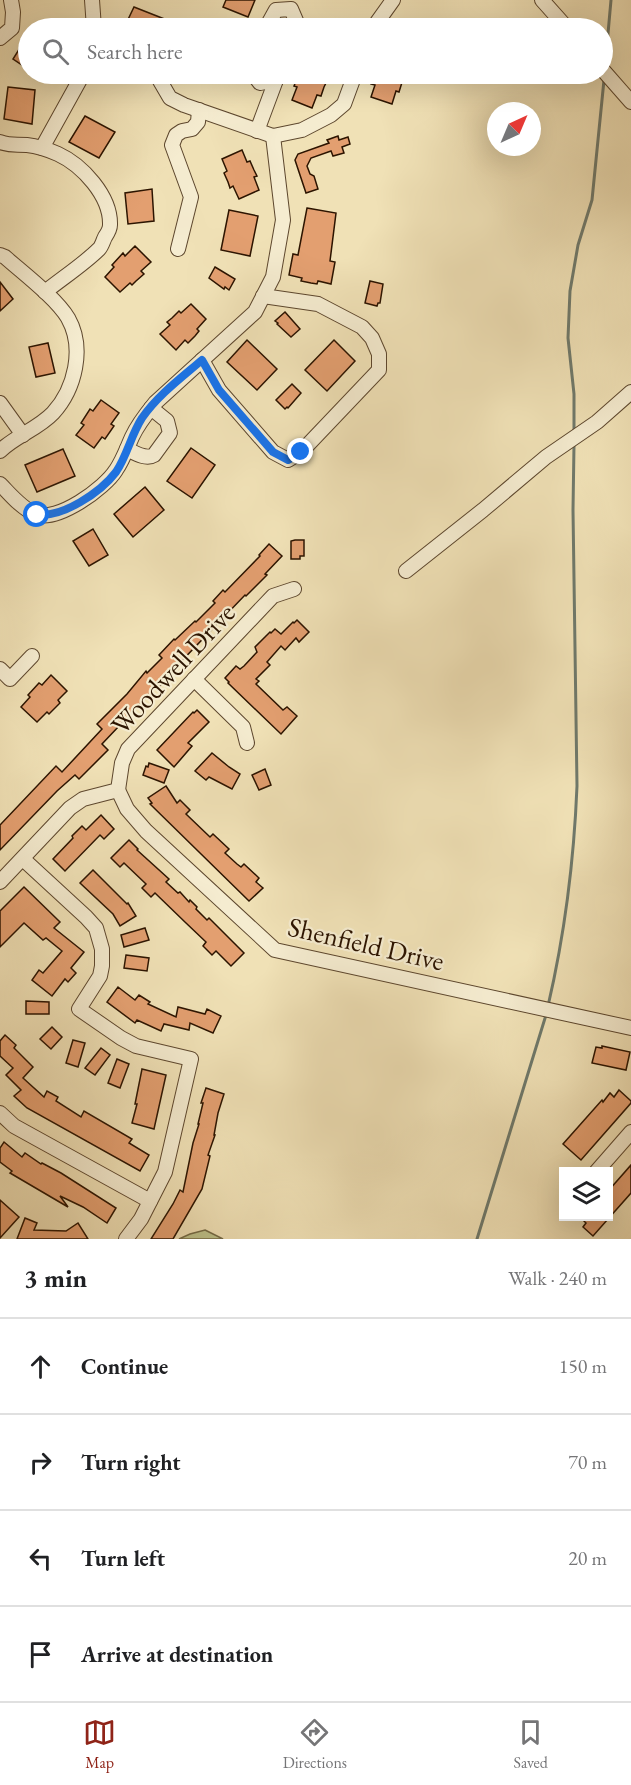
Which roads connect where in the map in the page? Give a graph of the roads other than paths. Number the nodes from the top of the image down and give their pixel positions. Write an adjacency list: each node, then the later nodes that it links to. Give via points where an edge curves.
1 (11, 0): 10 (street, via 12,28)
2 (92, 0): 5 (street)
3 (393, 0): 8 (street)
4 (542, 0): 9 (street)
5 (93, 18)
6 (272, 18): 7 (street, via 276,10 291,9)
7 (295, 18)
8 (380, 18)
9 (558, 18)
10 (0, 38)
11 (613, 81): 16 (street)
12 (77, 84): 21 (street)
13 (162, 84): 17 (street, via 170,98)
14 (274, 84): 18 (street)
15 (351, 84): 19 (street, via 344,104 331,115 302,130)
16 (631, 102)
17 (199, 110): 18 (street); 22 (street, via 198,122 176,135 172,145 191,197)
18 (257, 130): 19 (street)
19 (273, 136): 25 (street, via 283,220 273,277)
20 (0, 142): 21 (street)
21 (42, 148): 24 (street, via 83,171 101,196 110,226 100,248)
22 (178, 249)
23 (0, 255): 24 (street)
24 (45, 292): 30 (street, via 67,318 77,358 62,401 42,423)
25 (263, 296): 26 (street, via 255,312); 26 (street, via 318,304 362,327 379,354 379,370 301,452 288,460 273,452 219,390)
26 (202, 360): 29 (street)
27 (631, 393): 34 (street)
28 (0, 403): 30 (street)
29 (151, 408): 31 (street); 31 (street, via 167,421 170,433 151,457)
30 (23, 435): 32 (street)
31 (127, 449): 33 (street, via 116,471 100,489 46,515 27,509)
32 (0, 451)
33 (0, 484)
34 (406, 571)
35 (294, 589): 38 (street, Woodwell Drive, via 273,596)
36 (32, 656): 37 (street, via 10,679)
37 (0, 669)
38 (194, 679): 39 (street, via 243,727); 40 (street, Woodwell Drive, via 128,749)
39 (247, 743)
40 (118, 790): 41 (street, via 83,799 70,808); 43 (street, Shenfield Drive, via 146,831 275,950)
41 (23, 859): 42 (street); 47 (street, via 96,928 102,949 100,976 79,1009 136,1046 190,1059 165,1172)
42 (0, 882)
43 (631, 1028)
44 (0, 1113): 47 (street, via 14,1126)
45 (631, 1132): 46 (street)
46 (600, 1167)
47 (150, 1201): 48 (street)
48 (126, 1239)

